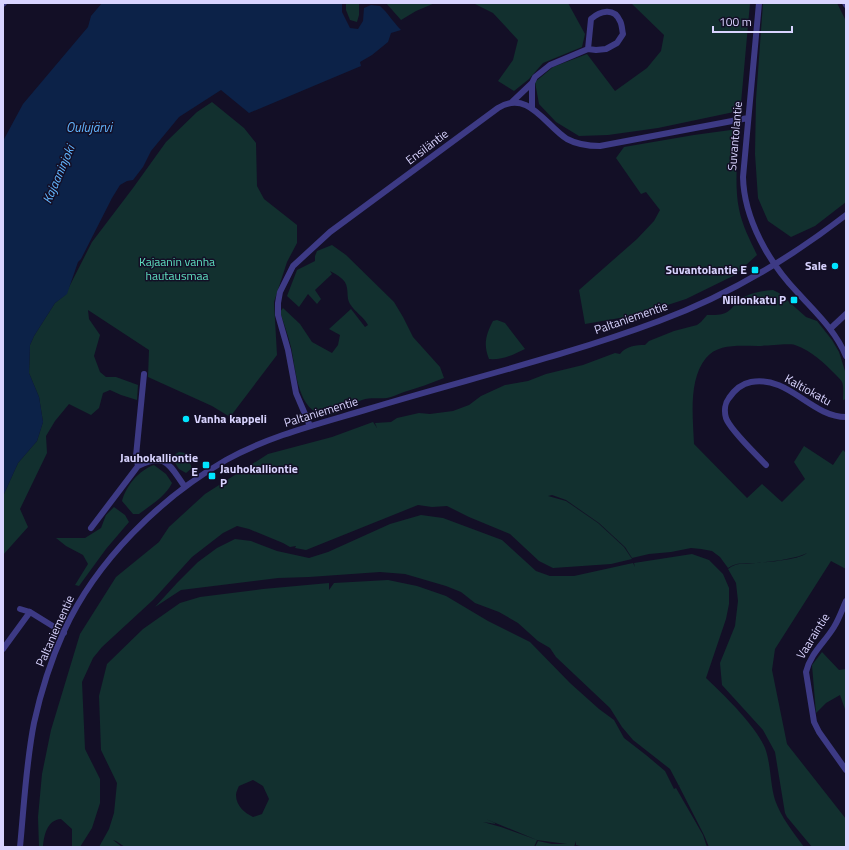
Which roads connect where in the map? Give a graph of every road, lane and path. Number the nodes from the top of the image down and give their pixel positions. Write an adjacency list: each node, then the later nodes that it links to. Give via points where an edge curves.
1 (759, 3): 6 (street, Suvantolantie)
2 (588, 49): 2 (street, via 606,49 617,43 623,34 620,21 613,13 602,12 590,19); 3 (street, Ensiläntie, via 550,65)
3 (532, 82): 4 (street, Ensiläntie); 5 (street)
4 (512, 102): 5 (street, via 520,102); 14 (street, Ensiläntie, via 498,108 330,232 293,266 280,292 278,315 296,393)
5 (532, 108): 6 (street, via 563,136 586,146 600,146)
6 (748, 118): 8 (street, Suvantolantie, via 743,177 745,199 752,224)
7 (846, 215): 8 (street, Paltaniementie)
8 (775, 265): 10 (street, Suvantolantie); 14 (street, Paltaniementie, via 704,302 660,321 571,350)
9 (846, 314): 10 (street)
10 (831, 328): 11 (street, Suvantolantie)
11 (846, 356)
12 (144, 374): 16 (street, via 136,456)
13 (846, 417): 15 (street, Kaltiokatu, via 829,414 788,389 769,382 756,381 744,384 733,391 727,401 726,418)
14 (310, 426): 17 (street, Paltaniementie, via 250,448 205,473)
15 (766, 465)
16 (138, 466): 17 (street, via 149,461 166,462); 18 (street)
17 (185, 488): 22 (street, Paltaniementie, via 149,518 101,570 80,600)
18 (92, 528)
19 (846, 601): 24 (street, Vaaraintie, via 834,626 812,656 806,672 814,722)
20 (20, 609): 21 (street)
21 (30, 612): 22 (street); 23 (street)
22 (64, 633): 25 (street, Paltaniementie, via 46,679 34,724)
23 (3, 649)
24 (846, 770)
25 (20, 847)

